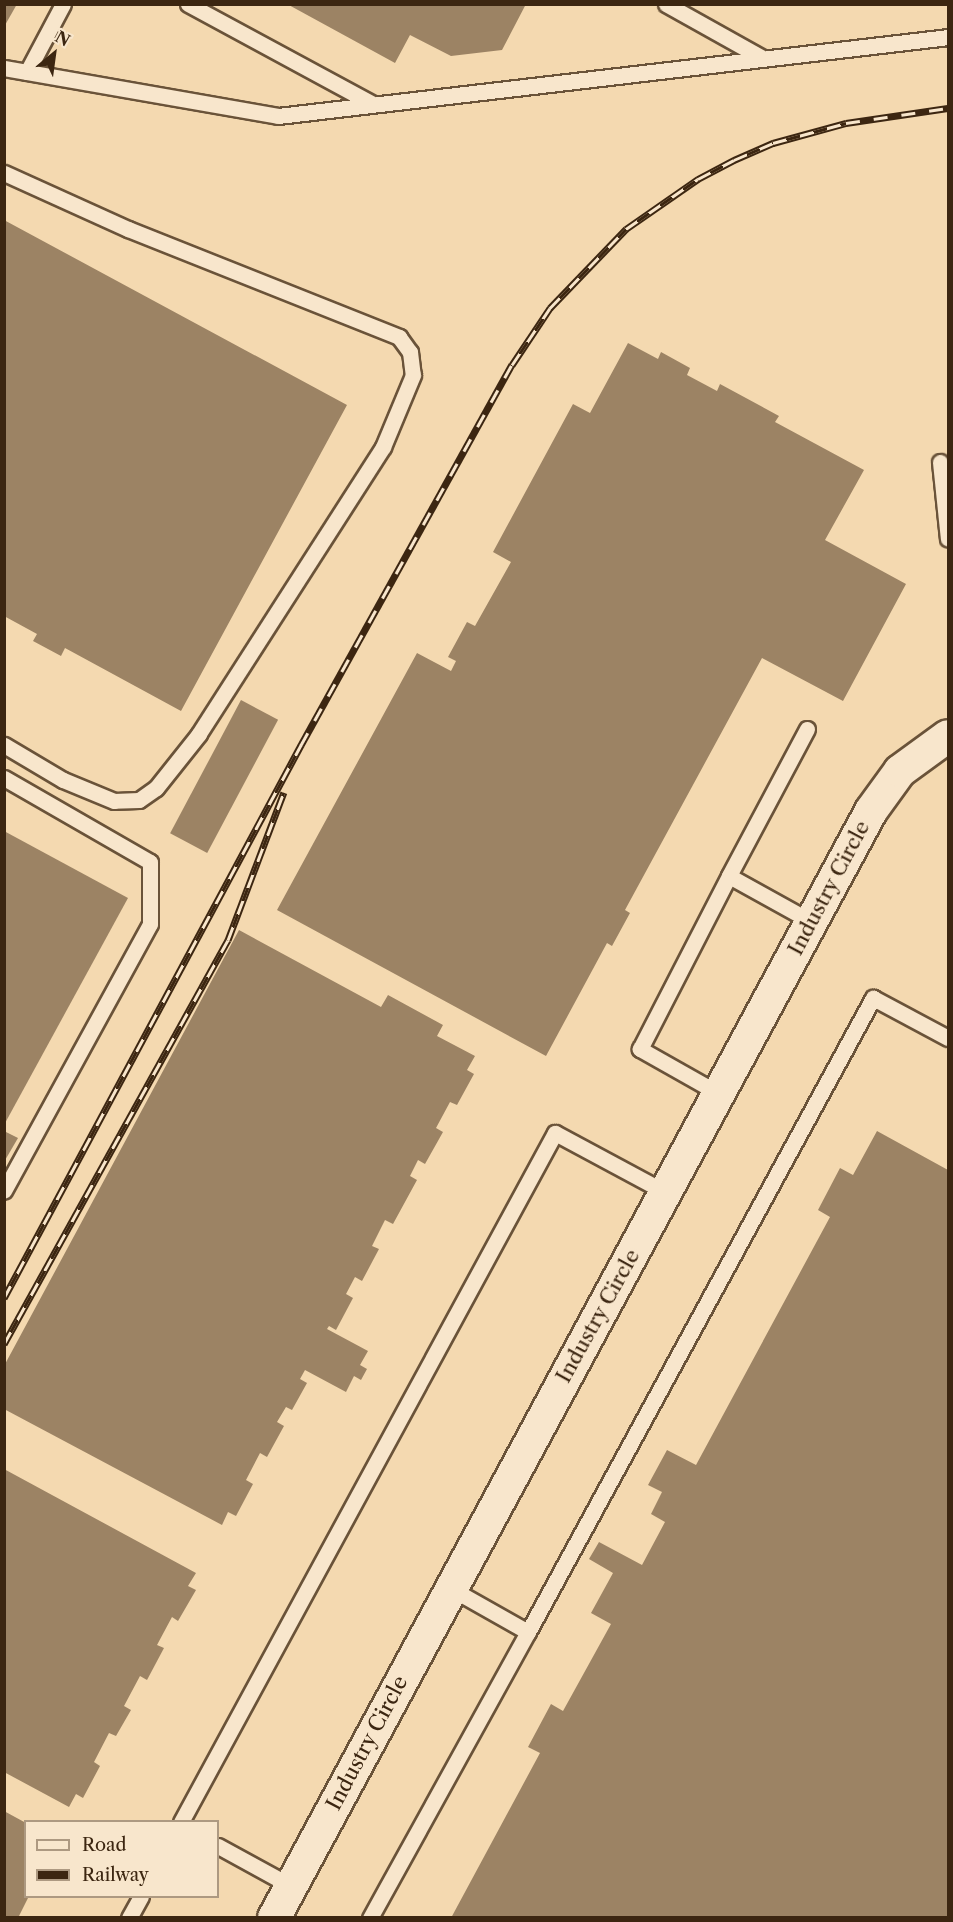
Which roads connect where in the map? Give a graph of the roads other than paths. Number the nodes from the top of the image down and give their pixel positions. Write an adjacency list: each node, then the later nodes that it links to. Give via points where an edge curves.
1 (63, 4): 7 (lane)
2 (188, 4): 8 (lane)
3 (666, 4): 5 (lane)
4 (948, 37): 5 (lane)
5 (761, 57): 8 (lane)
6 (4, 68): 7 (lane)
7 (27, 72): 8 (lane, via 278,116)
8 (373, 104)
9 (4, 173): 14 (lane, via 128,229 399,337 410,352 412,375 405,401 377,457 199,734 156,788 140,800 114,801 63,780)
10 (940, 462): 11 (lane)
11 (948, 539)
12 (807, 729): 16 (lane)
13 (948, 736): 17 (street, Industry Circle, via 921,752 884,790)
14 (4, 745)
15 (4, 778): 20 (lane, via 150,861 150,924)
16 (729, 876): 17 (lane); 19 (lane, via 640,1049)
17 (812, 922): 19 (street, Industry Circle)
18 (948, 1038): 23 (lane, via 873,998)
19 (718, 1093): 21 (street, Industry Circle)
20 (4, 1191)
21 (665, 1192): 22 (street, Industry Circle); 24 (lane, via 555,1133)
22 (450, 1588): 23 (lane); 26 (street, Industry Circle)
23 (528, 1632): 30 (lane)
24 (183, 1820)
25 (219, 1847): 26 (lane)
26 (291, 1886): 29 (street, Industry Circle)
27 (140, 1898): 28 (lane)
28 (129, 1917)
29 (274, 1917)
30 (370, 1917)

